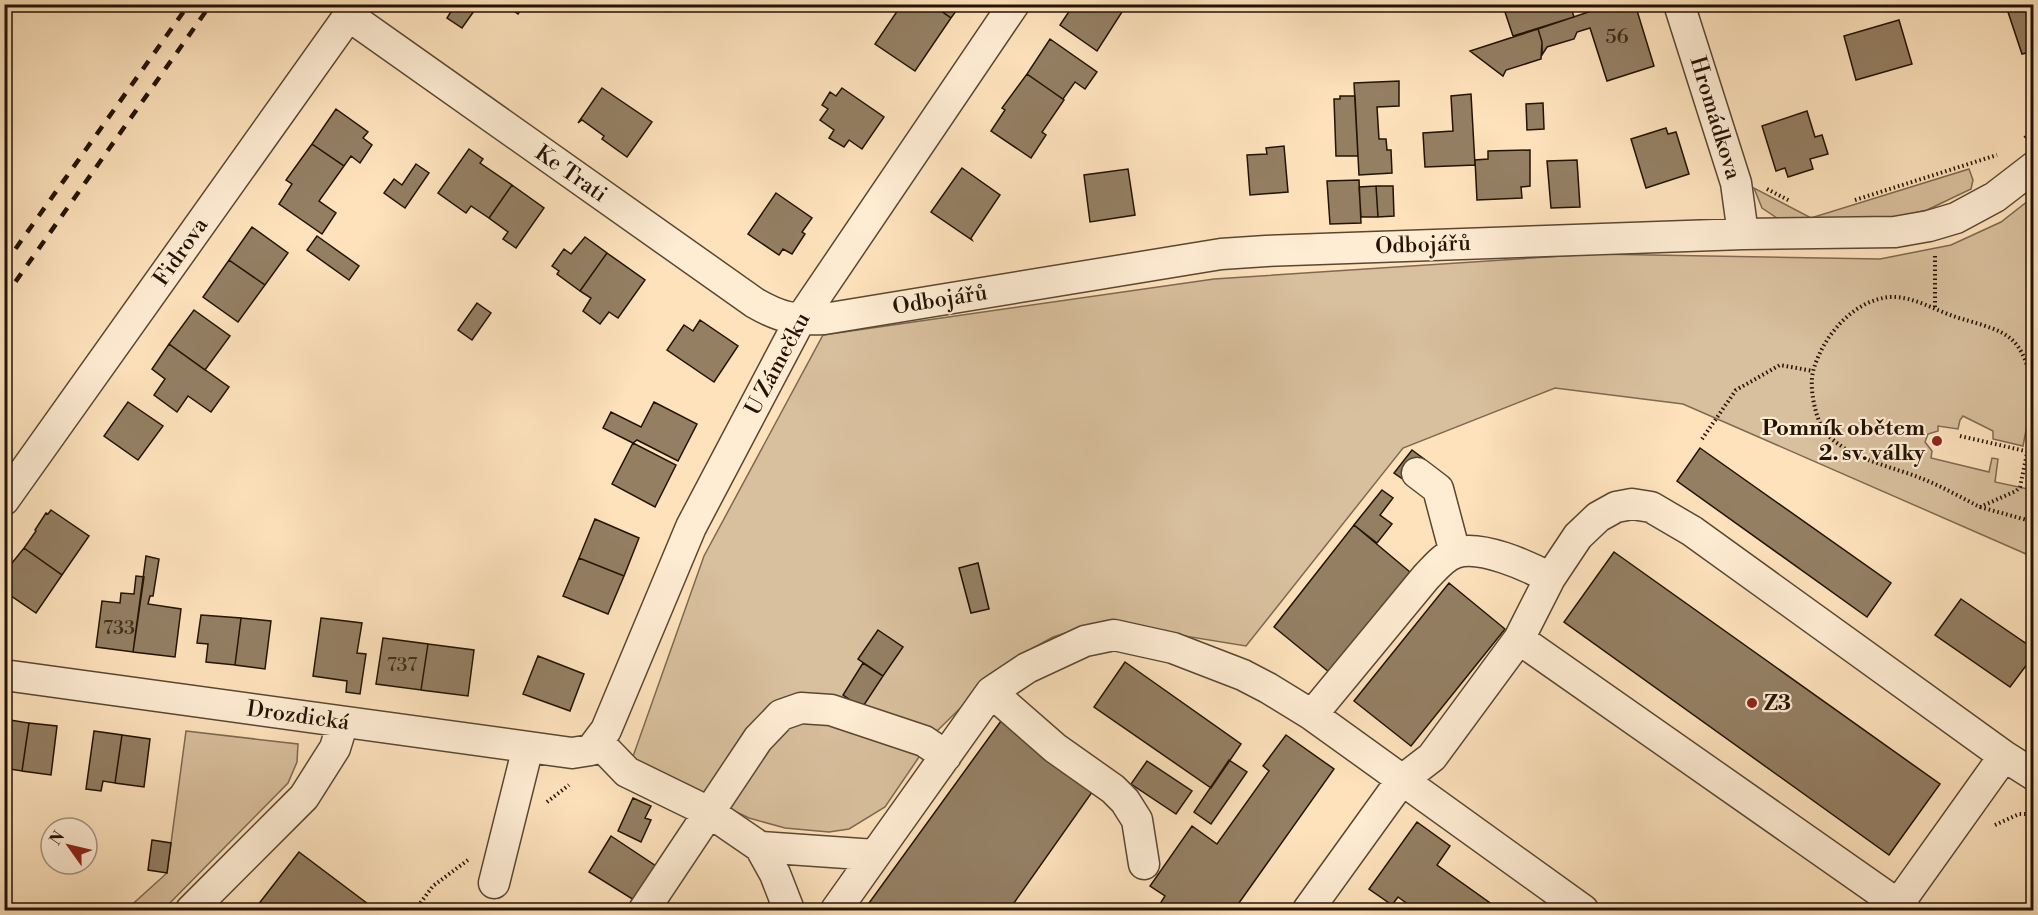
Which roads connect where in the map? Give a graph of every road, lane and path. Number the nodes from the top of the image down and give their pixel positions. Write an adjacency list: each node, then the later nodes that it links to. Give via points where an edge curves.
1 (1014, 4): 13 (street, U Zámečku)
2 (1679, 4): 10 (street, Hromádkova, via 1736,183)
3 (353, 10): 13 (street, Ke Trati, via 754,303 774,315); 22 (street, Fidrova)
4 (2034, 127): 6 (path)
5 (2006, 152): 9 (path)
6 (2028, 154): 10 (street, Odbojářů, via 1995,197 1956,218 1929,226 1895,231)
7 (1760, 185): 8 (path)
8 (1791, 202)
9 (1844, 203)
10 (1743, 234): 13 (street, Odbojářů, via 1221,254)
11 (1935, 254): 12 (path)
12 (1935, 309): 14 (path, via 1908,298 1888,297 1856,308 1824,345); 15 (path, via 2000,330 2014,340)
13 (800, 320): 32 (street, U Zámečku, via 692,527 606,730)
14 (1813, 371): 18 (path, via 1780,365 1736,390); 23 (path, via 1812,394 1818,421 1831,439 1853,453 1925,480)
15 (2034, 390)
16 (2034, 420): 19 (path)
17 (1960, 436): 19 (path)
18 (1702, 439)
19 (2027, 451): 20 (path); 23 (path, via 2020,488)
20 (2034, 453)
21 (1417, 473): 25 (street, via 1438,489)
22 (4, 500)
23 (1980, 507): 24 (path)
24 (2034, 522)
25 (1455, 553): 26 (street, via 1480,552 1528,566); 30 (street, via 1426,577)
26 (1550, 578): 27 (street); 35 (street, via 1578,536 1598,517 1616,507 1651,507 1692,531)
27 (1519, 639): 37 (street, via 1432,758); 45 (street)
28 (4, 675): 31 (street, Drozdická)
29 (991, 692): 30 (street, via 1059,651 1114,636 1173,648 1211,662 1268,688); 34 (street); 41 (street, via 1055,748 1125,801 1137,820)
30 (1312, 715): 37 (street)
31 (343, 722): 33 (street, Drozdická); 46 (street, via 335,748 304,796)
32 (595, 746): 33 (street, Drozdická, via 572,753); 38 (street, via 627,772)
33 (528, 747): 42 (street)
34 (946, 756): 38 (street, via 924,741 831,710 801,708 781,715 758,739); 40 (street)
35 (2004, 756): 36 (street); 45 (street)
36 (2034, 775)
37 (1401, 781): 43 (street); 51 (street)
38 (709, 812): 39 (street); 47 (street)
39 (760, 847): 40 (street); 48 (street)
40 (875, 855): 49 (street)
41 (1144, 864)
42 (494, 883)
43 (1322, 905)
44 (1240, 907): 50 (path)
45 (1899, 908)
46 (191, 910)
47 (644, 910)
48 (789, 910)
49 (837, 910)
50 (1246, 910)
51 (1583, 910)

